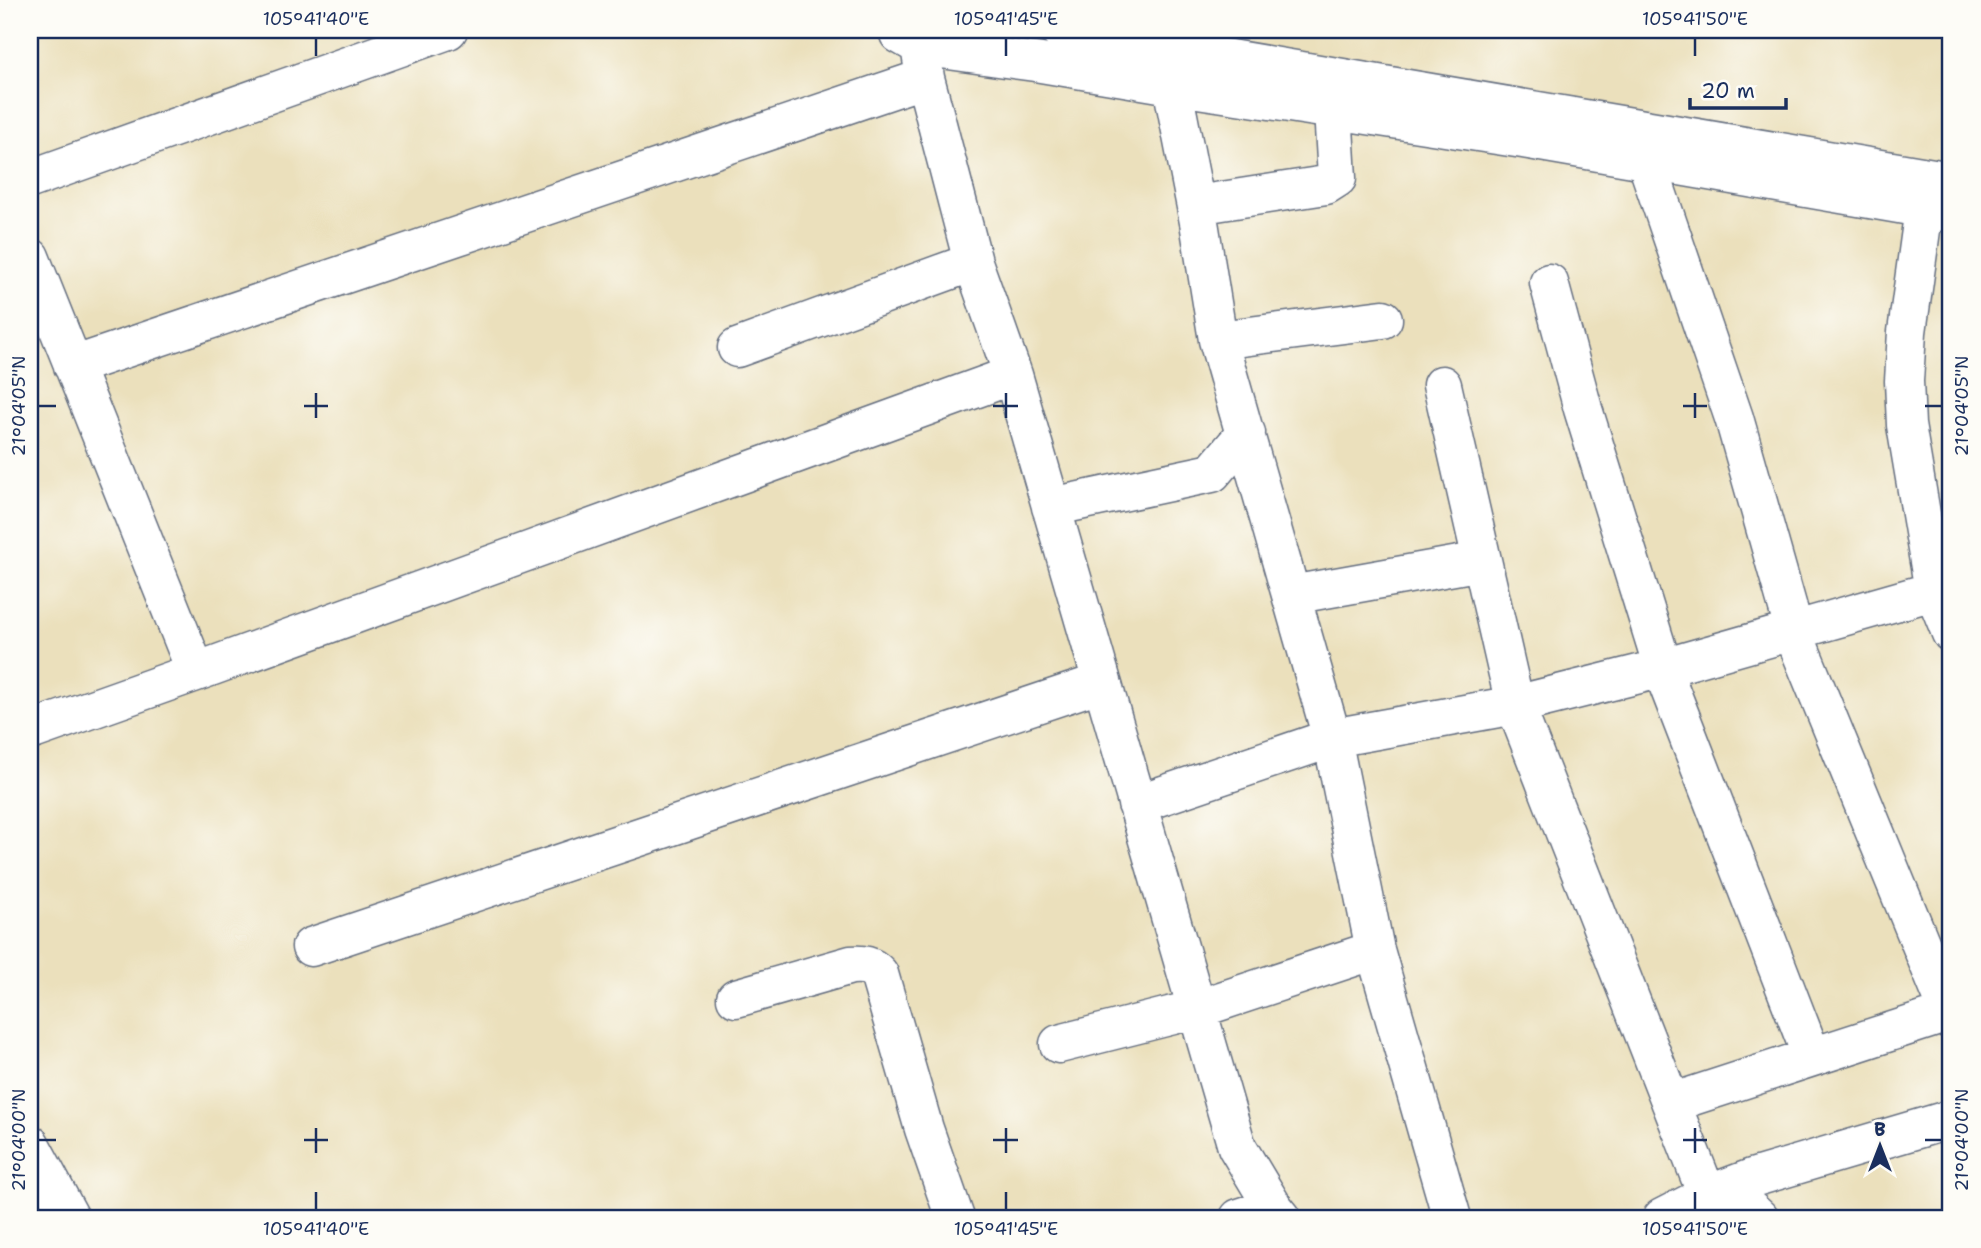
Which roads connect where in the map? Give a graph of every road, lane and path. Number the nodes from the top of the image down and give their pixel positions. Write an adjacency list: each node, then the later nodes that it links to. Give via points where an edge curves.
1 (448, 30): 7 (street)
2 (1059, 30): 8 (street)
3 (913, 46): 4 (street); 12 (street); 17 (street)
4 (1172, 85): 5 (street); 9 (street)
5 (1333, 110): 6 (street); 9 (street, via 1336,178 1326,185)
6 (1646, 160): 10 (street); 25 (street, via 1734,418)
7 (30, 179)
8 (1951, 181)
9 (1196, 205): 15 (street)
10 (1938, 210): 23 (street, via 1907,332 1904,381 1906,425)
11 (30, 257): 17 (street)
12 (973, 261): 16 (street); 18 (street)
13 (1549, 283): 27 (street)
14 (1383, 319): 15 (street)
15 (1218, 340): 20 (street)
16 (737, 348)
17 (73, 366): 28 (street)
18 (1013, 375): 21 (street); 28 (street)
19 (1442, 385): 22 (street)
20 (1246, 433): 21 (street, via 1212,473); 24 (street)
21 (1051, 507): 29 (street)
22 (1482, 561): 24 (street); 30 (street)
23 (1943, 588): 25 (street); 26 (street)
24 (1291, 595): 32 (street)
25 (1794, 630): 27 (street); 38 (street)
26 (1951, 633)
27 (1663, 668): 30 (street); 40 (street)
28 (196, 672): 31 (street)
29 (1102, 682): 33 (street); 34 (street)
30 (1515, 705): 32 (street); 41 (street)
31 (30, 731)
32 (1332, 738): 33 (street); 35 (street)
33 (1138, 804): 37 (street)
34 (311, 947)
35 (1375, 950): 37 (street); 48 (street)
36 (736, 998): 47 (street, via 851,965 874,968)
37 (1197, 1009): 39 (street); 45 (street, via 1237,1147)
38 (1950, 1012): 40 (street)
39 (1059, 1044)
40 (1812, 1057): 41 (street)
41 (1671, 1103): 44 (street)
42 (1951, 1119): 44 (street)
43 (30, 1144): 46 (street)
44 (1706, 1195): 49 (street); 50 (street, via 1734,1195)
45 (1265, 1215)
46 (70, 1218)
47 (955, 1218)
48 (1452, 1218)
49 (1662, 1218)
50 (1759, 1218)

